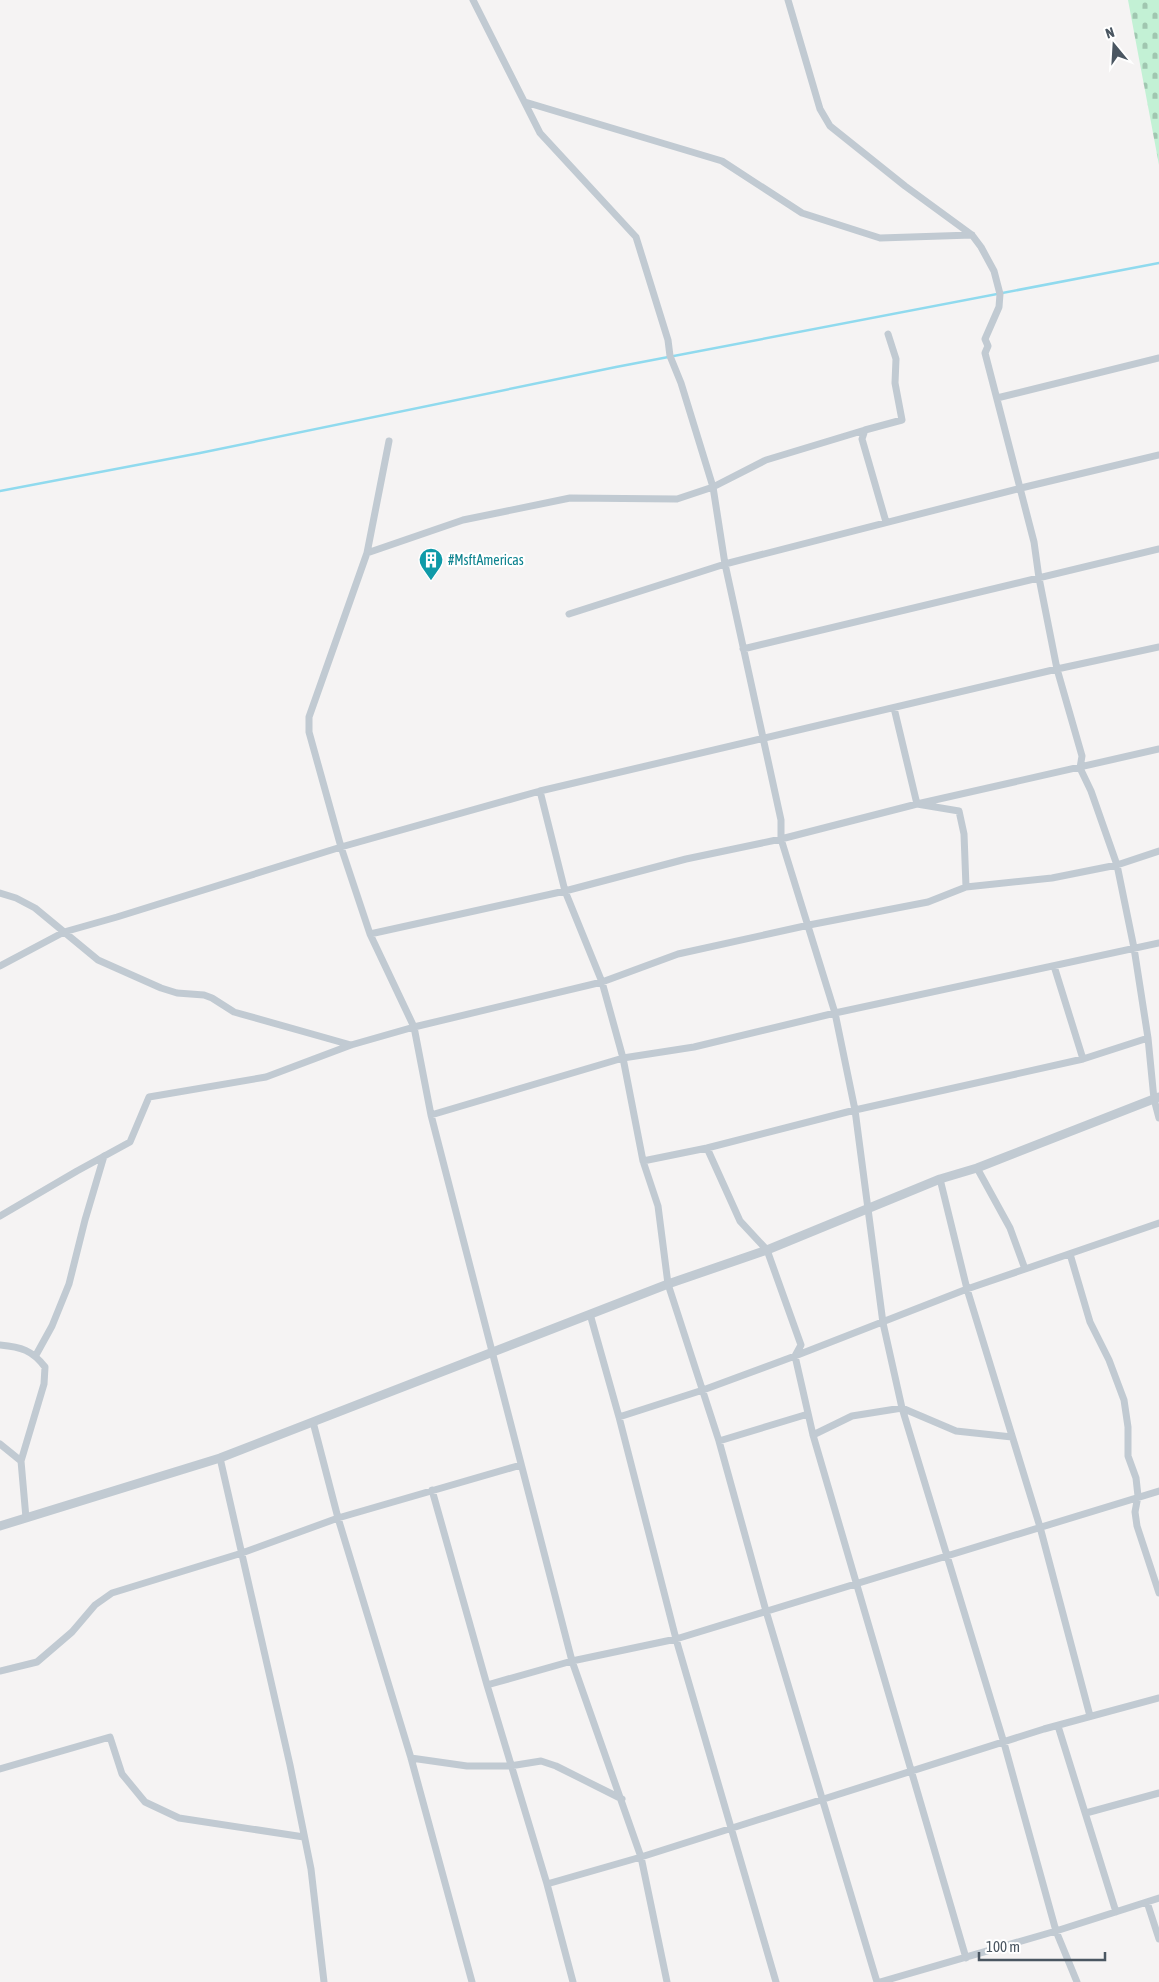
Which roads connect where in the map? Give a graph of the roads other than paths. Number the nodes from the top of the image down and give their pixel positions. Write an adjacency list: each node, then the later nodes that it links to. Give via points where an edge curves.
1 (473, 0): 3 (street)
2 (788, 0): 4 (street, via 820,109 830,126 904,186)
3 (525, 102): 4 (street, via 722,161 802,213 880,238); 11 (street, via 540,133 636,237)
4 (972, 235): 7 (street, via 994,271 1000,294 999,307 985,339 988,346 985,352)
5 (888, 334): 8 (street, via 896,360 902,420)
6 (1159, 358): 7 (street)
7 (997, 398): 12 (street)
8 (864, 430): 11 (street, via 766,460); 13 (street, via 863,445)
9 (389, 441): 15 (street)
10 (1159, 455): 12 (street)
11 (712, 487): 15 (street, via 677,499 570,498 463,520); 16 (street)
12 (1021, 488): 13 (street); 17 (street)
13 (886, 522): 16 (street)
14 (1159, 549): 17 (street)
15 (367, 553): 29 (street, via 308,724)
16 (725, 564): 18 (street); 20 (street)
17 (1039, 578): 20 (street); 21 (street)
18 (569, 614)
19 (1159, 647): 21 (street)
20 (743, 649): 23 (street)
21 (1058, 669): 22 (street); 25 (street, via 1082,756)
22 (894, 708): 23 (street); 27 (street)
23 (763, 739): 26 (street); 28 (street, via 781,820)
24 (1159, 749): 25 (street)
25 (1080, 768): 27 (street); 31 (street)
26 (540, 791): 29 (street); 33 (street)
27 (917, 804): 28 (street); 32 (street, via 959,811 964,834)
28 (781, 839): 33 (street, via 686,859); 35 (street)
29 (341, 847): 36 (street); 37 (street)
30 (1159, 851): 31 (street)
31 (1117, 865): 32 (street, via 1052,878); 39 (street)
32 (966, 887): 35 (street, via 928,902)
33 (565, 891): 37 (street); 42 (street)
34 (0, 893): 36 (street, via 30,905)
35 (808, 924): 42 (street, via 678,954); 43 (street)
36 (64, 932): 40 (street); 46 (street, via 98,960 161,988 204,995 234,1012)
37 (370, 934): 44 (street)
38 (1159, 943): 39 (street)
39 (1134, 948): 41 (street); 45 (street)
40 (0, 966)
41 (1054, 966): 43 (street); 48 (street)
42 (602, 982): 44 (street); 47 (street)
43 (835, 1013): 47 (street, via 694,1047); 50 (street)
44 (414, 1027): 46 (street); 51 (street)
45 (1148, 1038): 48 (street); 49 (street)
46 (351, 1046): 54 (street, via 266,1077 148,1097 130,1142)
47 (623, 1058): 51 (street); 55 (street)
48 (1083, 1059): 50 (street)
49 (1156, 1098): 52 (street); 56 (street)
50 (855, 1110): 53 (street); 58 (street)
51 (431, 1115): 69 (street)
52 (1159, 1118)
53 (708, 1148): 55 (street); 61 (street, via 740,1221)
54 (104, 1156): 59 (street); 70 (street, via 69,1284)
55 (643, 1161): 64 (street, via 658,1206)
56 (977, 1168): 57 (street); 63 (street, via 1010,1228)
57 (940, 1179): 58 (street); 65 (street)
58 (869, 1206): 61 (street); 67 (street)
59 (0, 1216)
60 (1159, 1223): 62 (street)
61 (767, 1250): 64 (street); 71 (street, via 801,1344)
62 (1070, 1254): 63 (street); 86 (street, via 1090,1322 1124,1400 1128,1456)
63 (1025, 1269): 65 (street)
64 (668, 1284): 66 (street); 72 (street)
65 (967, 1289): 67 (street); 78 (street)
66 (590, 1314): 69 (street); 75 (street)
67 (883, 1323): 71 (street); 73 (street)
68 (0, 1346): 70 (street, via 16,1346)
69 (493, 1352): 76 (street); 83 (street)
70 (36, 1355): 82 (street, via 45,1367 44,1384)
71 (795, 1356): 72 (street); 74 (street)
72 (703, 1390): 75 (street); 79 (street)
73 (902, 1408): 77 (street, via 852,1416); 78 (street, via 956,1431); 92 (street)
74 (808, 1414): 77 (street); 79 (street)
75 (619, 1417): 96 (street)
76 (313, 1422): 81 (street); 88 (street)
77 (813, 1435): 93 (street)
78 (1012, 1437): 90 (street)
79 (719, 1441): 95 (street)
80 (0, 1444): 82 (street)
81 (220, 1458): 87 (street); 91 (street)
82 (22, 1461): 87 (street)
83 (521, 1465): 84 (street); 97 (street)
84 (432, 1490): 88 (street); 99 (street)
85 (1159, 1491): 86 (street)
86 (1138, 1496): 90 (street); 94 (street, via 1135,1512 1138,1526)
87 (26, 1518): 89 (street)
88 (338, 1518): 91 (street); 104 (street)
89 (0, 1526)
90 (1040, 1527): 92 (street); 101 (street)
91 (242, 1553): 98 (street, via 112,1593 95,1605 72,1632 37,1662); 113 (street)
92 (948, 1555): 93 (street); 103 (street)
93 (856, 1584): 95 (street); 107 (street)
94 (1159, 1593)
95 (766, 1611): 96 (street); 110 (street)
96 (676, 1639): 97 (street); 112 (street)
97 (572, 1661): 99 (street); 109 (street)
98 (0, 1671)
99 (487, 1684): 105 (street)
100 (1159, 1698): 101 (street)
101 (1090, 1716): 102 (street)
102 (1058, 1726): 103 (street); 111 (street)
103 (1004, 1743): 107 (street); 119 (street)
104 (411, 1758): 105 (street, via 467,1766); 123 (street)
105 (510, 1766): 109 (street, via 540,1761); 115 (street)
106 (0, 1769): 113 (street, via 110,1738 122,1774 145,1802 179,1818)
107 (913, 1771): 110 (street); 121 (street)
108 (1159, 1793): 111 (street)
109 (622, 1800): 114 (street)
110 (822, 1800): 112 (street); 127 (street)
111 (1086, 1813): 118 (street)
112 (731, 1828): 114 (street); 126 (street)
113 (304, 1837): 122 (street)
114 (641, 1857): 115 (street); 125 (street)
115 (547, 1884): 124 (street)
116 (1159, 1898): 117 (street)
117 (1147, 1902): 118 (street); 120 (street)
118 (1116, 1912): 119 (street)
119 (1056, 1931): 121 (street); 128 (street)
120 (1159, 1940)
121 (966, 1958): 127 (street)
122 (324, 1982)
123 (472, 1982)
124 (573, 1982)
125 (667, 1982)
126 (776, 1982)
127 (878, 1982)
128 (1077, 1982)

